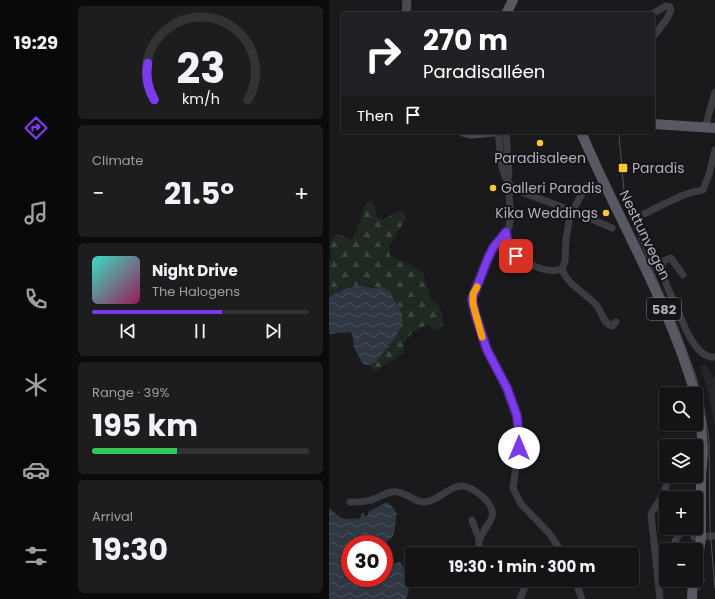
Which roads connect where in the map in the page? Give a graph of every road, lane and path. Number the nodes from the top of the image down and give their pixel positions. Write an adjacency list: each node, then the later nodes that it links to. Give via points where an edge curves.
1 (407, 0): 3 (main road)
2 (513, 0): 4 (main road)
3 (405, 12)
4 (508, 12)
5 (655, 12): 6 (street, via 666,6 671,10)
6 (655, 34)
7 (715, 92): 9 (street)
8 (655, 124): 9 (main road)
9 (710, 128)
10 (498, 134): 16 (street, via 502,167)
11 (506, 134): 16 (street, via 509,175)
12 (574, 134): 15 (main road, Nesttunvegen / 582)
13 (582, 134): 15 (main road, Nesttunvegen / 582)
14 (715, 150): 20 (street, via 703,190 677,198)
15 (591, 157): 27 (main road, Nesttunvegen / 582, via 658,295)
16 (507, 179): 18 (street)
17 (586, 186): 19 (street)
18 (513, 188): 19 (street); 22 (street, via 510,221)
19 (572, 214): 21 (street); 23 (street, via 566,232 565,261)
20 (644, 214)
21 (612, 228)
22 (506, 232): 23 (street, via 509,250 516,256 542,268 556,271); 37 (street, via 486,262 473,294 473,304 487,350 507,388 517,416 519,436 513,488 521,504 549,533)
23 (562, 269): 25 (street, via 565,276 597,306 607,324 611,326)
24 (683, 275): 26 (street, via 671,258 663,261 665,281 688,335 704,355)
25 (616, 322)
26 (715, 357)
27 (693, 387)
28 (667, 483): 43 (street, via 664,494 651,514)
29 (350, 502): 34 (street, via 372,500 396,492 427,502 448,490 465,486 483,497 493,510 490,522)
30 (472, 520): 34 (street)
31 (678, 535): 35 (street)
32 (703, 535): 33 (street)
33 (715, 536)
34 (479, 540): 36 (street)
35 (675, 541)
36 (480, 547)
37 (558, 547)
38 (525, 587): 41 (street)
39 (578, 587): 42 (street)
40 (693, 587): 44 (main road, Nesttunvegen / 582)
41 (520, 599)
42 (582, 599)
43 (660, 599)
44 (692, 599)

